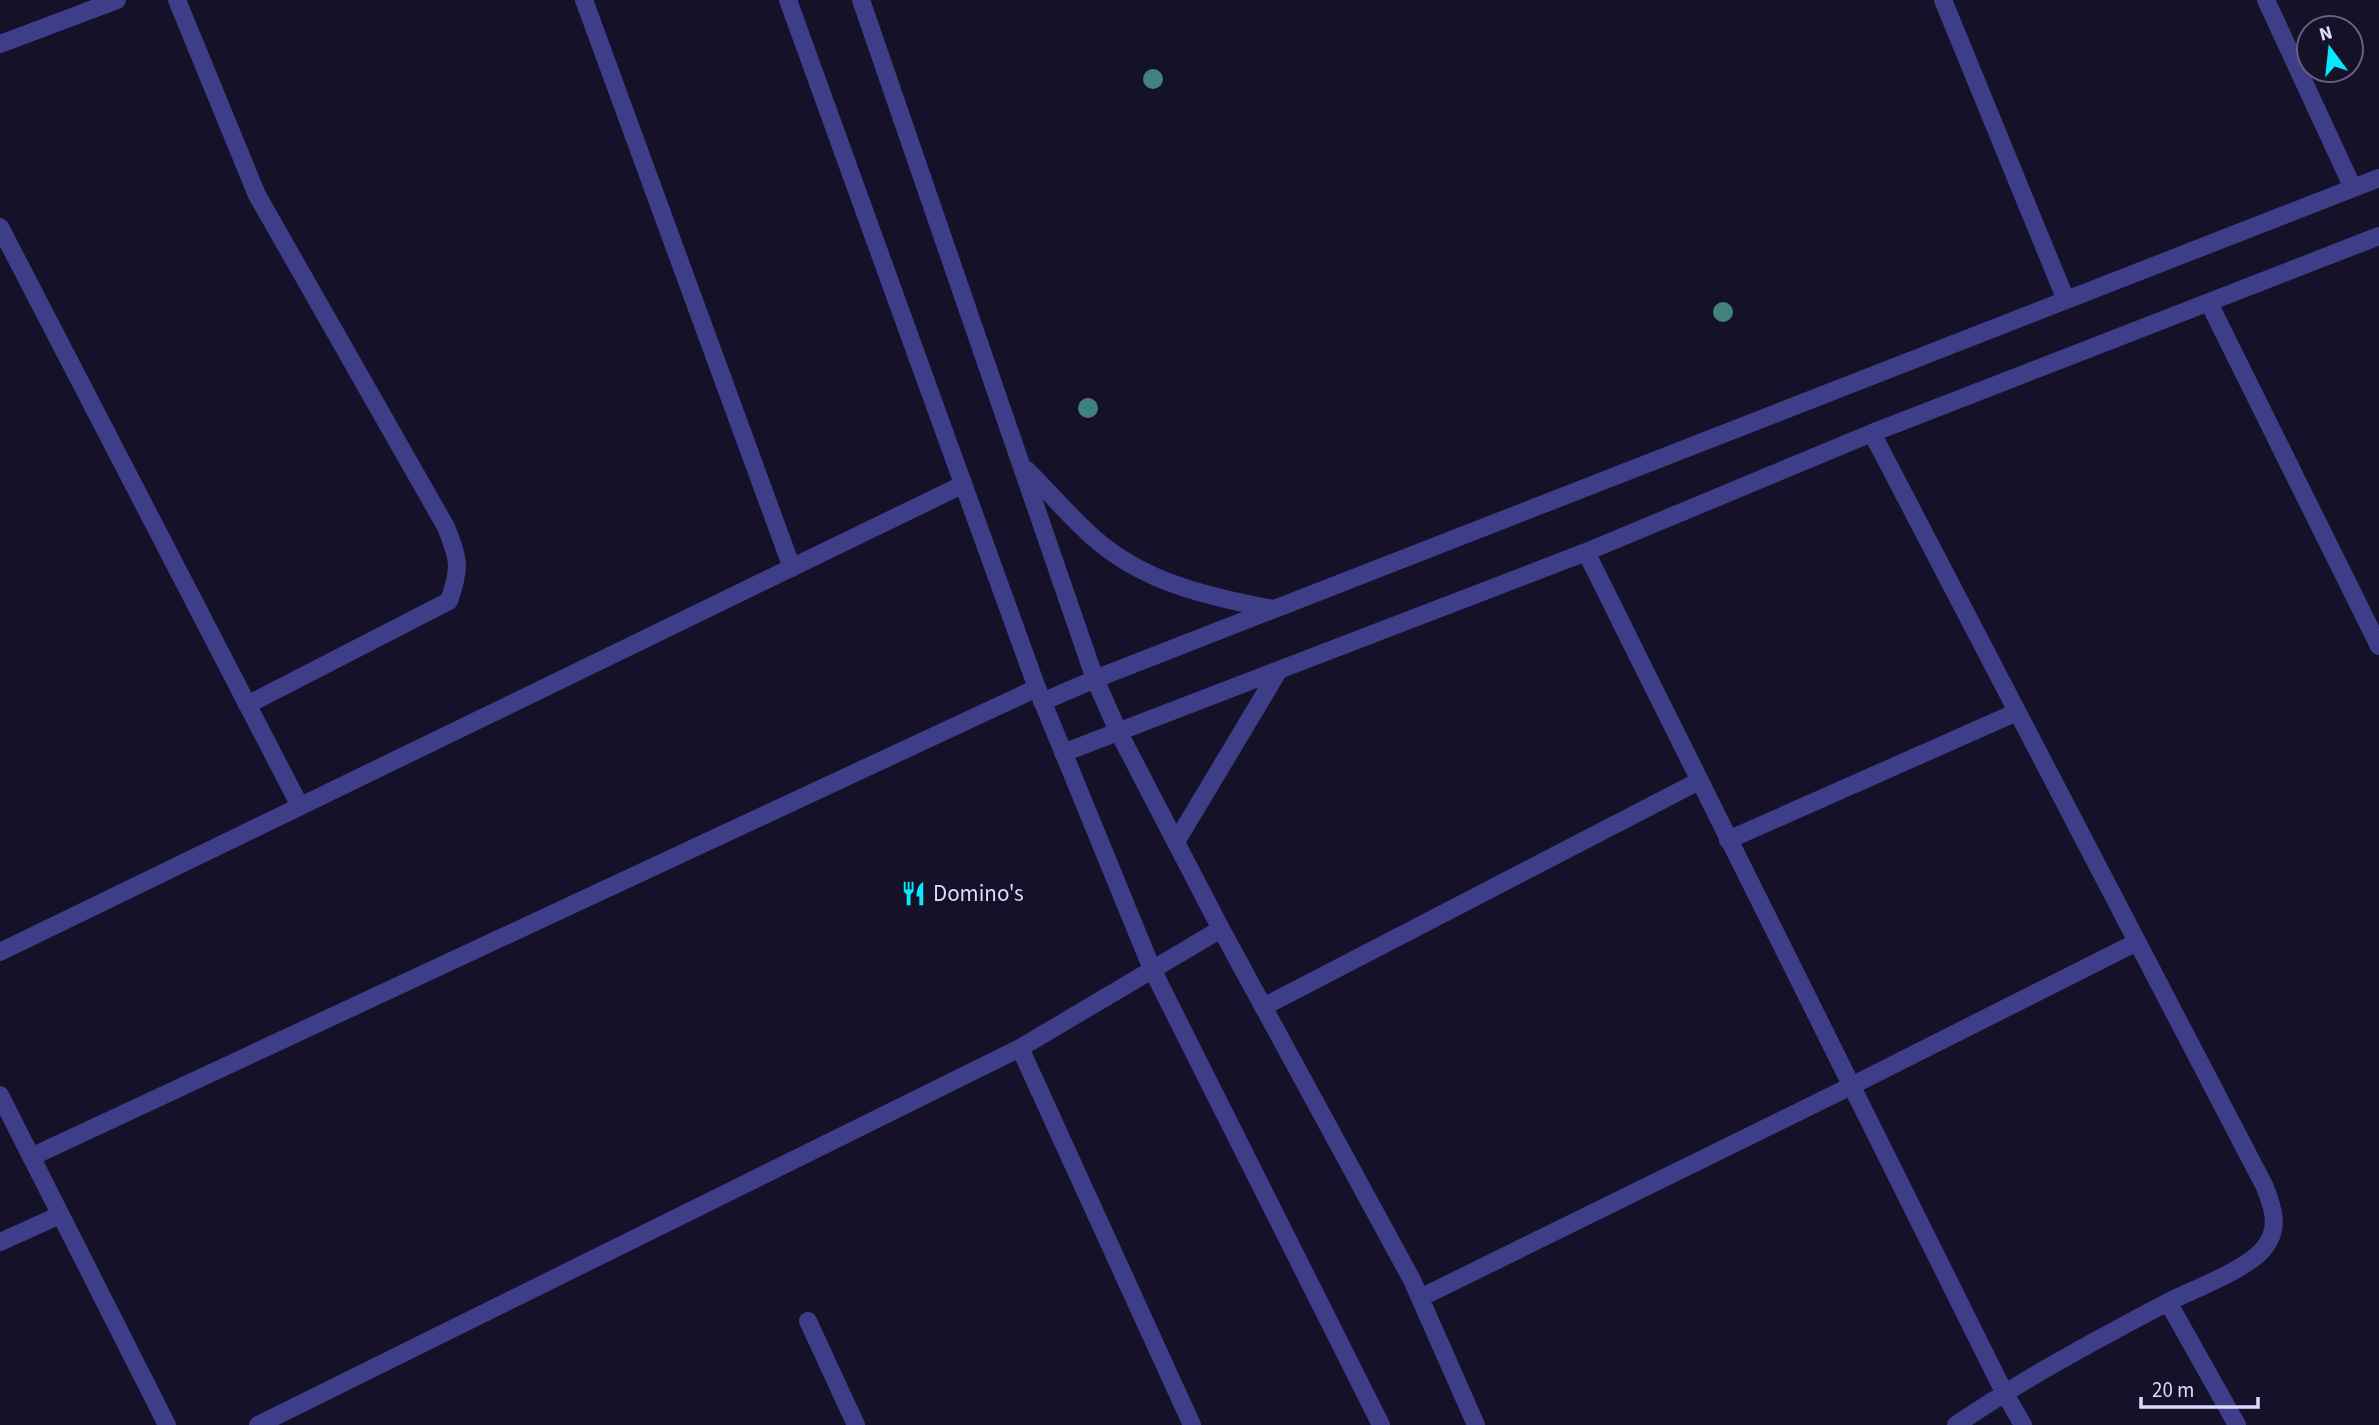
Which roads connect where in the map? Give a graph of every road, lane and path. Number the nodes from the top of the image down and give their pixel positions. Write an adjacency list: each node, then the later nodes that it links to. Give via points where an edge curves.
1 (117, 0): 8 (street)
2 (177, 0): 25 (street, via 257,195 456,551 458,574 449,601)
3 (584, 0): 19 (street)
4 (788, 0): 17 (street)
5 (861, 0): 16 (street)
6 (1944, 0): 13 (street)
7 (2266, 0): 10 (street)
8 (0, 44)
9 (2379, 178): 10 (street)
10 (2353, 188): 13 (street)
11 (0, 227): 25 (street)
12 (2379, 236): 14 (street)
13 (2066, 300): 20 (street)
14 (2208, 303): 15 (street); 21 (street)
15 (1872, 433): 18 (street); 26 (street)
16 (1022, 465): 20 (street, via 1096,540 1156,578 1200,594); 23 (street)
17 (962, 485): 19 (street); 24 (street)
18 (1586, 552): 22 (street); 29 (street)
19 (792, 568): 30 (street)
20 (1275, 609): 23 (street)
21 (2379, 646)
22 (1279, 670): 27 (street); 32 (street)
23 (1095, 679): 24 (street); 27 (street)
24 (1039, 695): 28 (street); 41 (street)
25 (247, 705): 30 (street)
26 (2017, 712): 31 (street); 34 (street)
27 (1118, 731): 28 (street); 32 (street)
28 (1063, 753): 36 (street)
29 (1699, 781): 31 (street); 37 (street)
30 (300, 806): 35 (street)
31 (1728, 839): 39 (street)
32 (1176, 842): 33 (street)
33 (1221, 929): 36 (street); 37 (street)
34 (2137, 942): 39 (street); 45 (street, via 2274,1211 2274,1233 2264,1250)
35 (0, 952)
36 (1152, 969): 38 (street); 52 (street)
37 (1263, 1007): 44 (street)
38 (1020, 1048): 49 (street); 51 (street)
39 (1851, 1086): 44 (street); 47 (street)
40 (0, 1095): 41 (street)
41 (32, 1157): 42 (street)
42 (60, 1215): 43 (street); 48 (street)
43 (0, 1242)
44 (1420, 1298): 53 (street)
45 (2168, 1302): 47 (street); 56 (street)
46 (808, 1321): 50 (street)
47 (2004, 1392): 54 (street); 55 (street)
48 (167, 1425)
49 (258, 1425)
50 (856, 1425)
51 (1192, 1425)
52 (1381, 1425)
53 (1476, 1425)
54 (1956, 1425)
55 (2023, 1425)
56 (2237, 1425)

